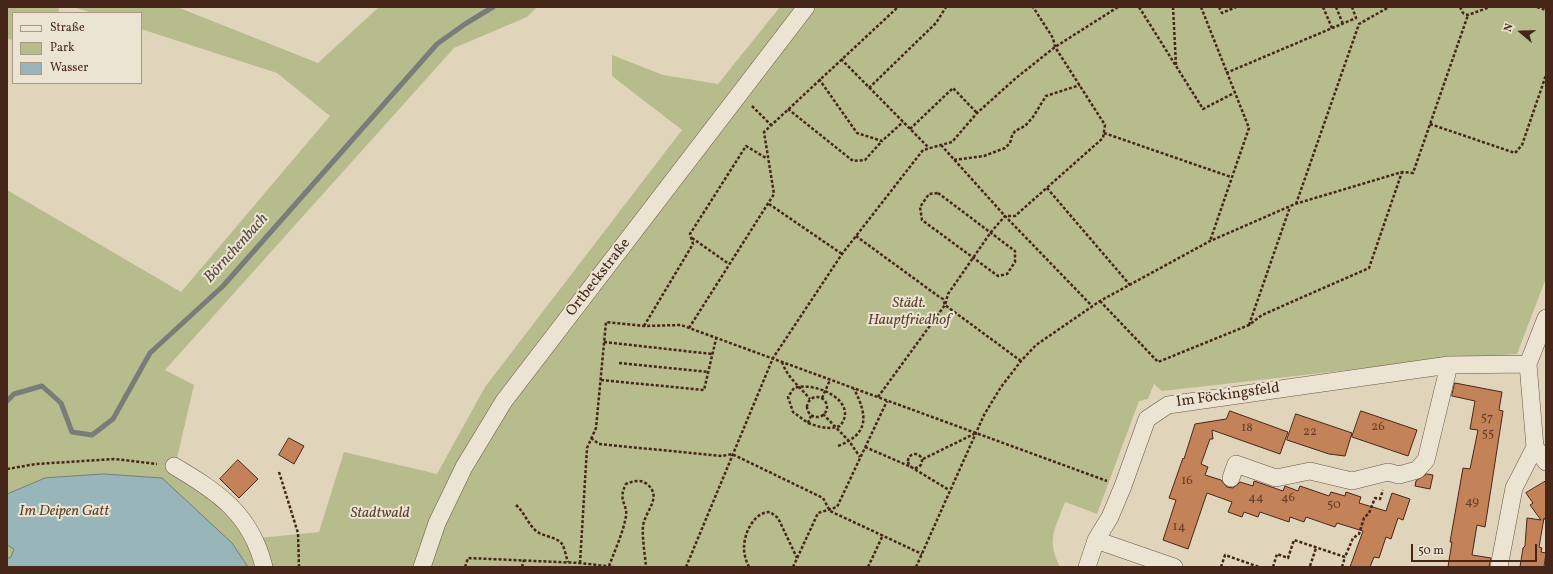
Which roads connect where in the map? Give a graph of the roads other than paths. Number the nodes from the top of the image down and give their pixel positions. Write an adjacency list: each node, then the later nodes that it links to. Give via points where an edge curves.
1 (806, 7): 11 (street, Ortbeckstraße, via 504,401 464,467 436,523)
2 (1546, 318): 3 (street)
3 (1528, 364): 4 (street, Im Föckingsfeld); 5 (street)
4 (1449, 365): 8 (street, via 1426,460 1417,470 1399,475 1388,472 1352,481 1310,471 1276,478 1236,464); 9 (street, Im Föckingsfeld, via 1168,405 1147,419 1110,517)
5 (1535, 447): 6 (street); 14 (street, via 1514,488)
6 (1546, 462)
7 (174, 466): 10 (street, via 205,484 229,503 247,527)
8 (1231, 478)
9 (1096, 540): 12 (street, Im Föckingsfeld); 13 (street)
10 (264, 567)
11 (422, 567)
12 (1087, 567)
13 (1174, 567)
14 (1499, 567)

